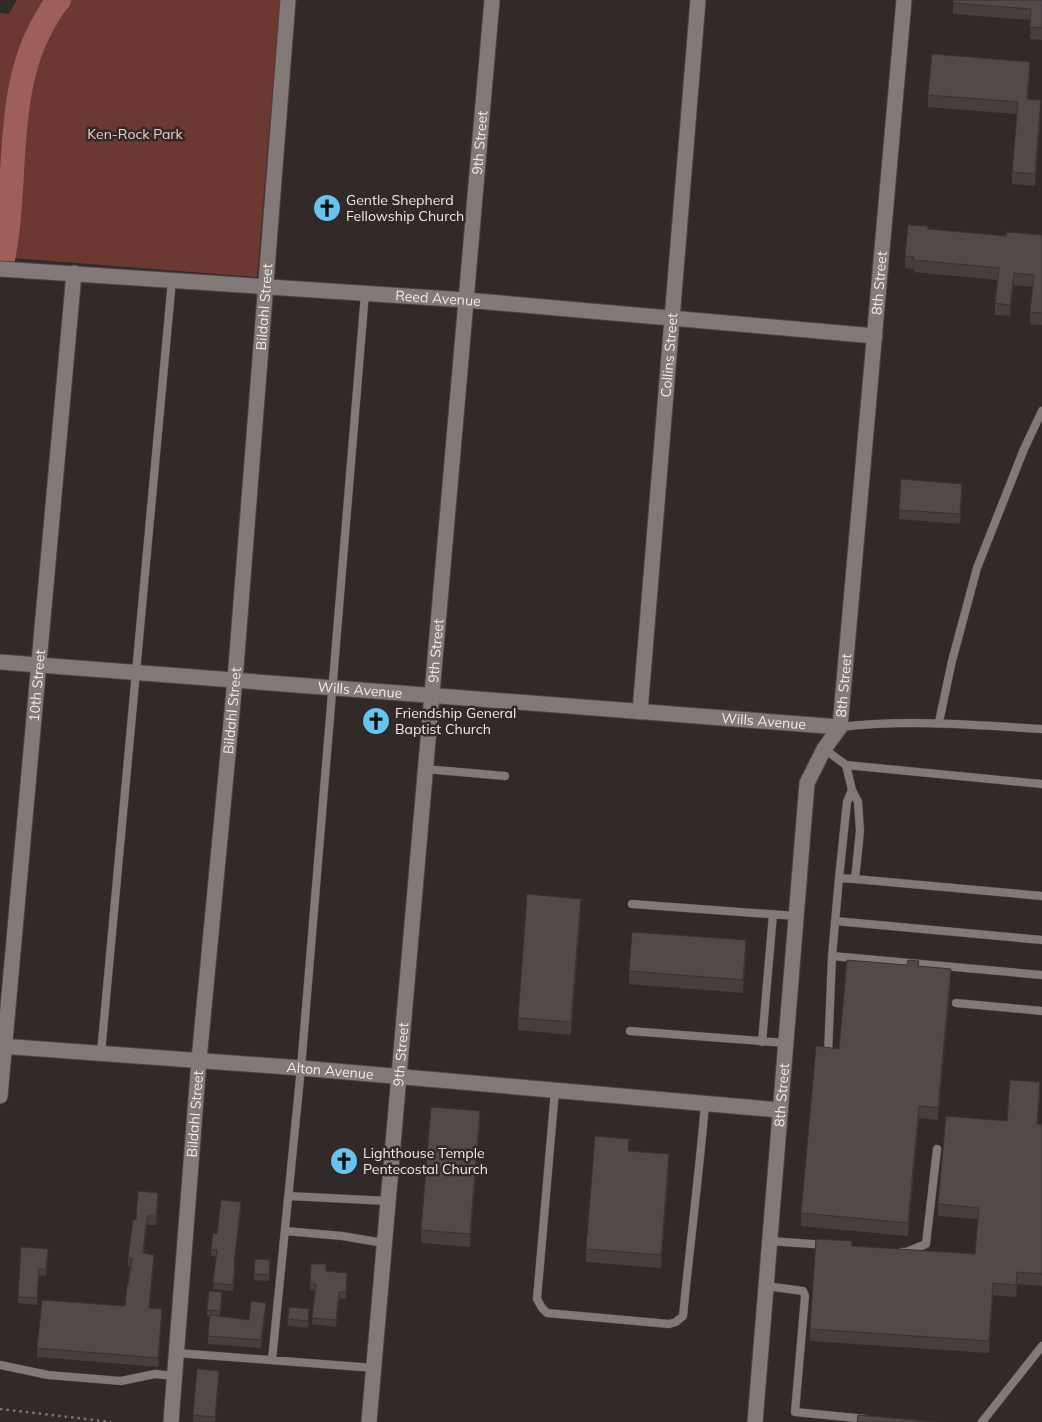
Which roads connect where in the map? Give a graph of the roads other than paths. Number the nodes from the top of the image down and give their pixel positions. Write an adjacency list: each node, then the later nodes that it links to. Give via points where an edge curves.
1 (288, 0): 8 (street, Bildahl Street)
2 (492, 0): 10 (street, 9th Street)
3 (698, 0): 11 (street, Collins Street)
4 (904, 0): 12 (street, 8th Street)
5 (0, 269): 6 (street, Reed Avenue)
6 (74, 274): 7 (street, Reed Avenue); 15 (street, 10th Street)
7 (172, 280): 8 (street, Reed Avenue); 16 (lane)
8 (267, 286): 9 (street, Reed Avenue); 17 (street, Bildahl Street)
9 (365, 293): 10 (street, Reed Avenue); 18 (lane)
10 (466, 300): 11 (street, Reed Avenue); 19 (street, 9th Street)
11 (672, 319): 12 (street, Reed Avenue); 20 (street, Collins Street)
12 (875, 336): 22 (street, 8th Street)
13 (1042, 412): 21 (lane, via 977,568)
14 (0, 662): 15 (street, Wills Avenue)
15 (40, 665): 16 (street, Wills Avenue); 45 (street, 10th Street)
16 (136, 673): 17 (street, Wills Avenue); 46 (lane)
17 (235, 680): 18 (street, Wills Avenue); 48 (street, Bildahl Street)
18 (333, 688): 19 (street, Wills Avenue); 49 (lane)
19 (432, 696): 20 (street, Wills Avenue); 26 (street, 9th Street)
20 (640, 712): 22 (street, Wills Avenue)
21 (939, 722): 22 (lane); 23 (lane)
22 (840, 727): 24 (street, 8th Street)
23 (1042, 729)
24 (824, 749): 25 (lane); 35 (street, 8th Street, via 807,783)
25 (846, 766): 28 (lane); 29 (lane)
26 (425, 769): 27 (lane); 50 (street, 9th Street)
27 (505, 776)
28 (1042, 784)
29 (852, 790): 30 (lane, via 846,802); 31 (lane, via 858,802 860,831)
30 (839, 878): 31 (lane); 36 (lane)
31 (855, 879): 32 (lane)
32 (1042, 896)
33 (632, 904): 34 (lane)
34 (773, 914): 35 (lane); 43 (lane)
35 (796, 916): 44 (street, 8th Street)
36 (835, 921): 37 (lane); 38 (lane)
37 (1042, 940)
38 (832, 956): 39 (lane); 47 (lane)
39 (1042, 975)
40 (956, 1003): 41 (lane)
41 (1042, 1011)
42 (630, 1031): 43 (lane)
43 (762, 1042): 44 (lane)
44 (786, 1044): 54 (street, 8th Street)
45 (2, 1046): 46 (street, Alton Avenue); 52 (street, 10th Street)
46 (101, 1053): 48 (street, Alton Avenue)
47 (828, 1054)
48 (199, 1060): 49 (street, Alton Avenue); 65 (street, Bildahl Street)
49 (302, 1068): 50 (street, Alton Avenue); 56 (lane)
50 (399, 1076): 51 (street, Alton Avenue); 57 (street, 9th Street)
51 (555, 1090): 53 (street, Alton Avenue); 53 (lane, via 537,1299 547,1313 668,1324 684,1316)
52 (0, 1096)
53 (705, 1104): 54 (street, Alton Avenue)
54 (780, 1110): 59 (street, 8th Street)
55 (937, 1149): 62 (lane, via 926,1244 906,1252)
56 (289, 1196): 57 (lane); 58 (lane)
57 (388, 1201): 60 (street, 9th Street)
58 (285, 1231): 60 (lane); 66 (lane)
59 (770, 1241): 61 (lane); 63 (street, 8th Street)
60 (384, 1243): 68 (street, 9th Street)
61 (831, 1246)
62 (896, 1251)
63 (766, 1286): 70 (lane, via 803,1291 805,1296 795,1412); 73 (street, 8th Street)
64 (1042, 1346): 74 (lane)
65 (177, 1353): 66 (lane); 69 (street, Bildahl Street)
66 (272, 1360): 68 (lane)
67 (0, 1365): 69 (lane, via 48,1375 121,1381 155,1374)
68 (374, 1368): 72 (street, 9th Street)
69 (175, 1376): 71 (street, Bildahl Street)
70 (874, 1419)
71 (171, 1422)
72 (369, 1422)
73 (755, 1422)
74 (982, 1422)

